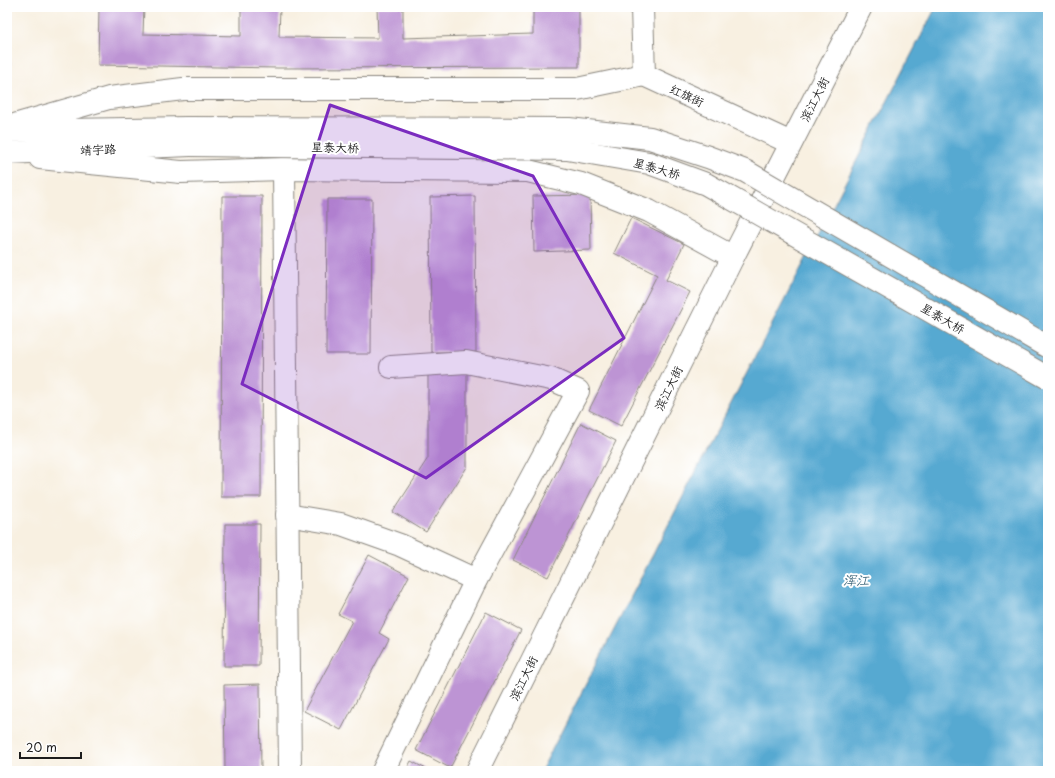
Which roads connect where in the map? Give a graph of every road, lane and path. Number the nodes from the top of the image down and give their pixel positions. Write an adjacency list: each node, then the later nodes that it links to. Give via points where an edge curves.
1 (642, 7): 3 (street)
2 (861, 7): 7 (street, 滨江大街)
3 (644, 75): 4 (street, via 577,89 183,89 109,98); 7 (street, 红旗街)
4 (7, 128)
5 (7, 131): 6 (street, 靖宇路)
6 (188, 136): 8 (street, 靖宇路); 11 (street, 星泰大桥, bridge, via 569,129 650,138 745,171); 13 (street, 星泰大桥, bridge, via 567,149 649,163 706,184)
7 (791, 143): 10 (street, 滨江大街)
8 (7, 154): 9 (street, via 181,172)
9 (284, 169): 10 (street, via 528,171 581,184 649,211); 14 (street)
10 (733, 257): 18 (street, 滨江大街)
11 (1048, 347)
12 (391, 367): 15 (street, via 466,362 551,379 578,391)
13 (1048, 378)
14 (287, 514): 15 (street, via 341,524 400,545); 16 (street)
15 (476, 580): 17 (street)
16 (290, 771)
17 (383, 771)
18 (477, 771)

